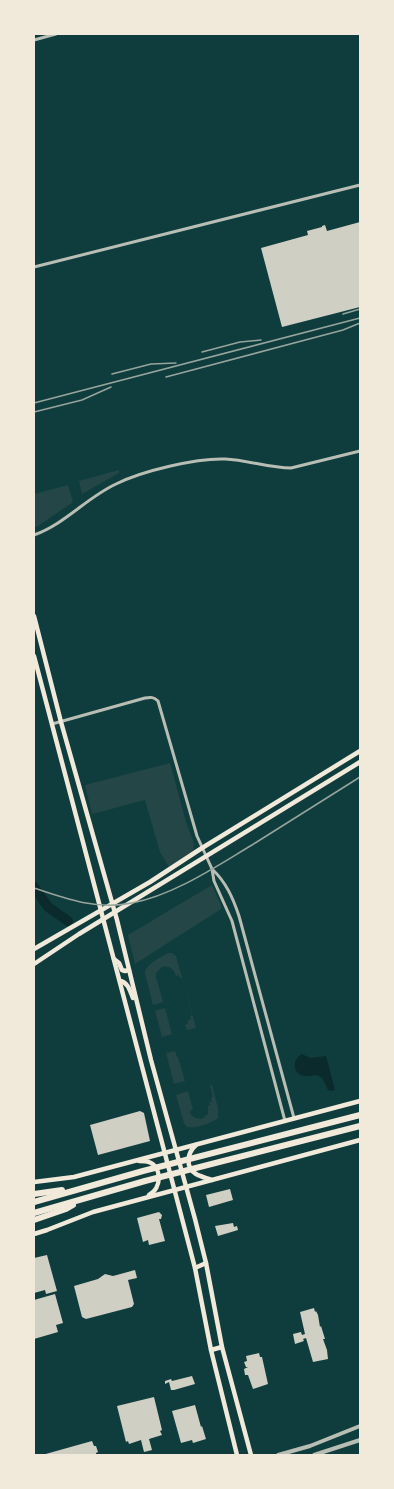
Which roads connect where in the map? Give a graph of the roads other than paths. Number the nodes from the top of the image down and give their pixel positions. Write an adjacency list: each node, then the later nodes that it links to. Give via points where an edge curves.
1 (56, 34): 2 (street)
2 (34, 40)
3 (360, 185): 4 (street)
4 (34, 268)
5 (360, 451): 6 (street, via 291,468 226,459 187,462 115,484 58,524)
6 (34, 536)
7 (34, 616): 9 (main road)
8 (34, 656): 10 (main road)
9 (61, 722): 10 (street); 15 (main road); 17 (street, via 145,698 155,698 161,707)
10 (52, 724): 16 (main road)
11 (360, 751): 13 (main road)
12 (360, 762): 14 (main road)
13 (315, 779): 14 (main road); 17 (main road)
14 (320, 787): 18 (main road)
15 (80, 789): 16 (main road); 20 (main road)
16 (70, 792): 21 (main road)
17 (202, 848): 18 (street); 20 (main road)
18 (206, 857): 19 (street); 22 (main road)
19 (212, 869): 32 (street, via 226,885 239,916); 33 (street, via 214,881 232,921)
20 (113, 904): 21 (main road); 22 (main road)
21 (101, 910): 23 (main road); 24 (main road)
22 (115, 913): 23 (main road); 27 (main road)
23 (104, 920): 25 (main road); 26 (main road)
24 (34, 949)
25 (114, 959): 27 (main road, via 122,970); 28 (main road)
26 (34, 964)
27 (129, 970): 29 (main road)
28 (120, 981): 29 (main road, via 127,984); 38 (main road)
29 (138, 1009): 37 (main road)
30 (360, 1101): 32 (main road)
31 (360, 1115): 43 (highway)
32 (294, 1118): 33 (main road)
33 (285, 1121): 36 (main road)
34 (360, 1126): 47 (highway)
35 (360, 1140): 40 (main road)
36 (199, 1143): 37 (main road); 40 (main road, via 190,1152 189,1164 198,1175)
37 (176, 1149): 38 (main road); 42 (main road)
38 (164, 1153): 39 (main road); 44 (main road)
39 (130, 1162): 41 (main road, via 74,1177); 46 (main road, via 149,1162 155,1166 158,1176 157,1189)
40 (212, 1180): 42 (main road)
41 (34, 1182)
42 (187, 1187): 44 (main road); 52 (main road)
43 (78, 1188): 45 (highway); 48 (highway)
44 (174, 1190): 46 (main road); 53 (main road)
45 (34, 1194)
46 (140, 1199): 51 (main road, via 93,1212)
47 (81, 1200): 49 (highway); 50 (highway, via 66,1209)
48 (34, 1202)
49 (34, 1213)
50 (34, 1220)
51 (34, 1234)
52 (206, 1263): 53 (main road); 54 (main road)
53 (195, 1268): 55 (main road)
54 (222, 1347): 55 (main road); 59 (main road)
55 (211, 1350): 58 (main road)
56 (360, 1426): 60 (street, via 310,1446)
57 (360, 1440): 61 (street)
58 (237, 1455)
59 (251, 1455)
60 (278, 1455)
61 (314, 1455)

